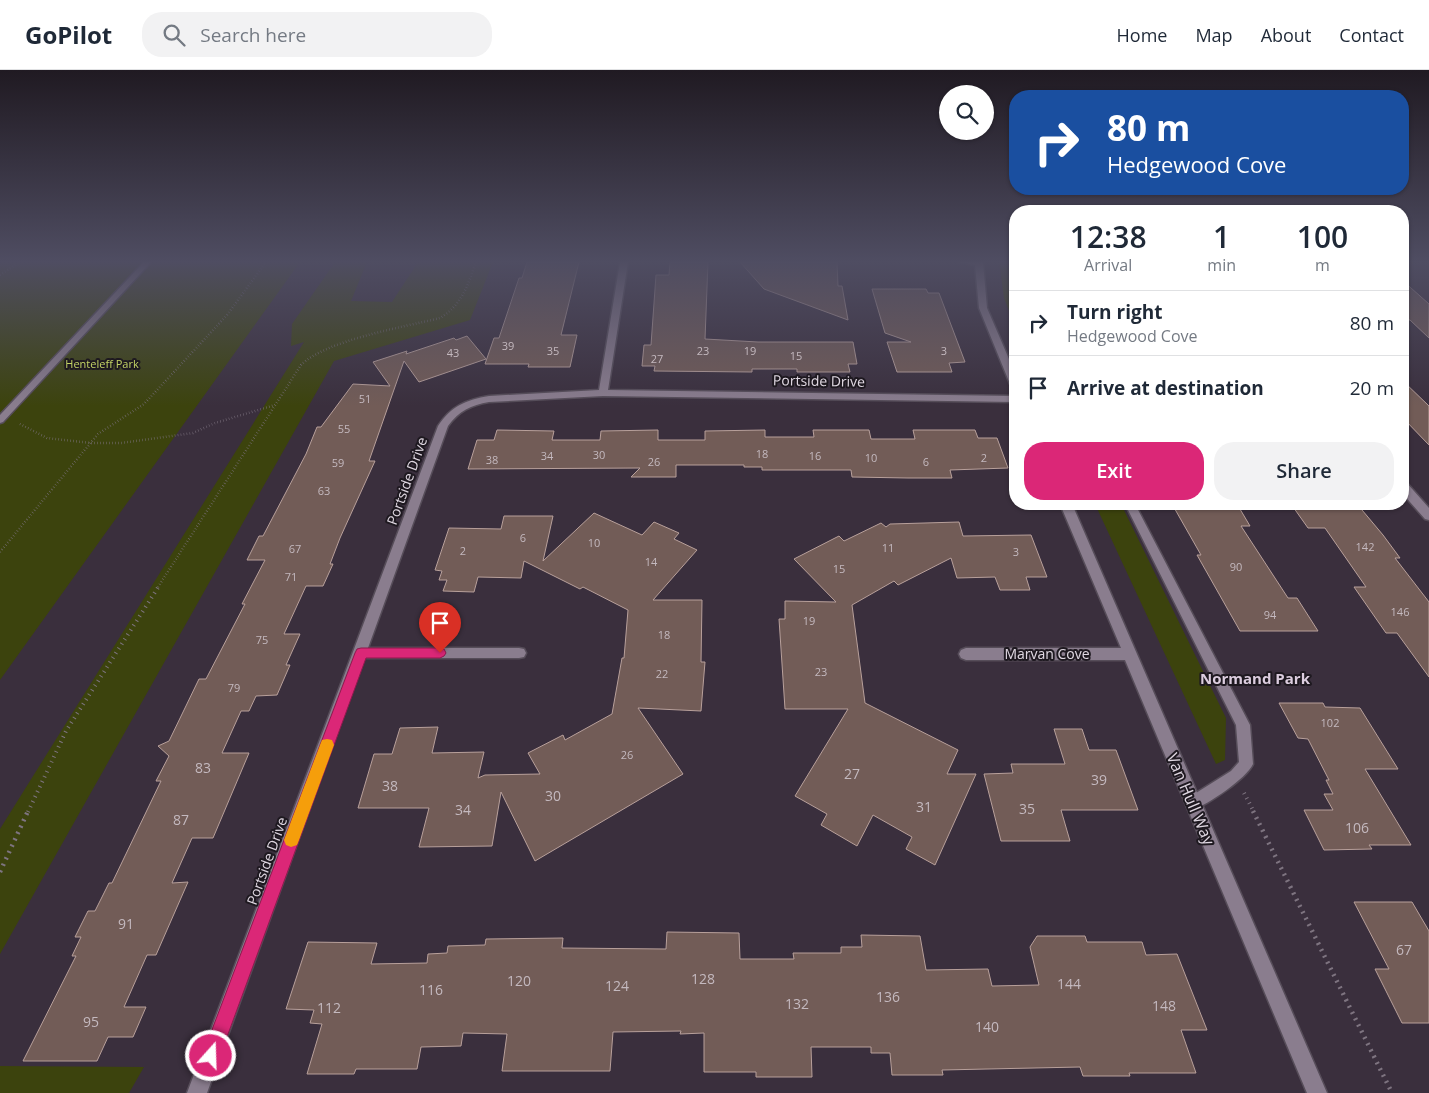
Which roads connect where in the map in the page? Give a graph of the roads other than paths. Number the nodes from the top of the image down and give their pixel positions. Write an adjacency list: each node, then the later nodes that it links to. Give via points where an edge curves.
1 (103, 310): 7 (lane)
2 (616, 310): 5 (street)
3 (984, 310): 4 (street)
4 (1009, 370)
5 (603, 393): 6 (street, Portside Drive); 12 (street, Portside Drive, via 489,399 471,402 454,411 443,426)
6 (1009, 399)
7 (3, 417)
8 (1409, 493): 11 (street)
9 (1069, 510): 15 (street, Van Hull Way)
10 (1133, 510): 16 (lane, via 1243,725 1246,764 1236,776)
11 (1429, 516)
12 (361, 653): 13 (street); 17 (street, Portside Drive)
13 (518, 653)
14 (966, 654): 15 (street, Marvan Cove)
15 (1129, 654): 16 (street, Van Hull Way)
16 (1193, 803): 18 (street, Van Hull Way)
17 (197, 1093)
18 (1317, 1093)

